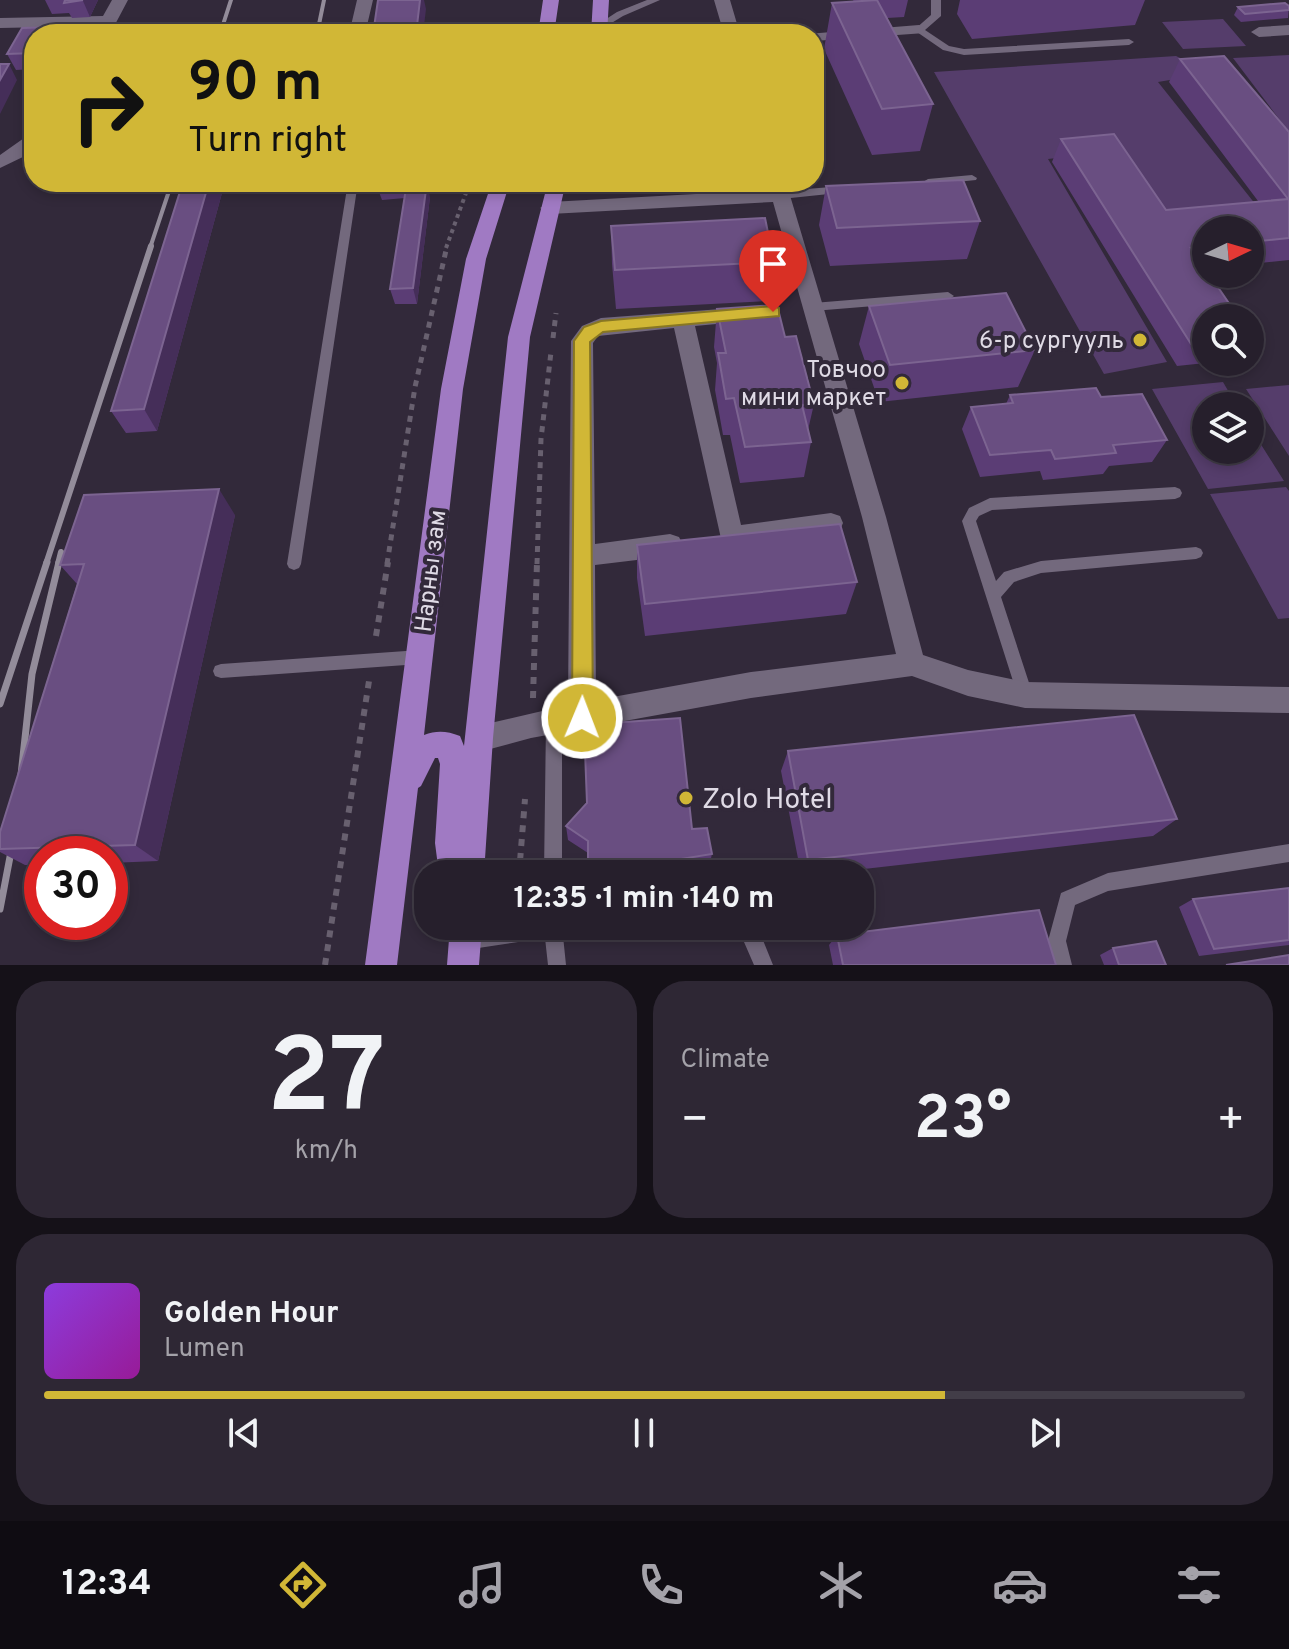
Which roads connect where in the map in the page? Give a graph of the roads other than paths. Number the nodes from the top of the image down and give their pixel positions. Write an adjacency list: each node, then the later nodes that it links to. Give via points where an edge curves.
1 (120, 0): 10 (street)
2 (365, 0): 11 (street)
3 (551, 0): 12 (main road)
4 (601, 0): 13 (main road)
5 (655, 0): 14 (lane)
6 (722, 0): 15 (street)
7 (936, 0): 16 (lane, via 936,16)
8 (0, 23): 9 (street)
9 (24, 24)
10 (108, 24)
11 (359, 24)
12 (547, 24)
13 (600, 24)
14 (608, 24)
15 (729, 24)
16 (919, 30): 19 (street); 20 (lane, via 946,48 979,53)
17 (1289, 30): 18 (street)
18 (1259, 32)
19 (824, 35)
20 (1129, 42)
21 (24, 148): 22 (street)
22 (0, 162)
23 (972, 178): 24 (lane)
24 (908, 184)
25 (824, 188): 26 (lane)
26 (860, 188)
27 (351, 192): 42 (lane)
28 (498, 192): 44 (main road, Нарны зам, via 476,259 452,389)
29 (554, 192): 32 (main road)
30 (733, 192): 32 (street)
31 (780, 192): 34 (street)
32 (550, 208): 51 (main road, via 519,337)
33 (948, 296): 34 (lane)
34 (813, 307): 45 (street)
35 (773, 312): 36 (street)
36 (683, 319): 39 (street); 41 (street, via 601,326 582,341)
37 (1175, 493): 43 (lane, via 990,504 974,512 969,521)
38 (831, 523): 39 (street)
39 (731, 536): 41 (street)
40 (1196, 553): 43 (lane, via 1041,567 1009,577)
41 (583, 556): 49 (street)
42 (294, 564)
43 (993, 595): 47 (lane)
44 (420, 657): 46 (lane); 52 (main road, Нарны зам)
45 (912, 664): 47 (street); 49 (street, via 751,685)
46 (221, 671)
47 (1025, 695): 48 (street)
48 (1289, 700)
49 (582, 718): 50 (street)
50 (542, 724): 51 (street); 56 (lane)
51 (479, 738): 55 (main road)
52 (403, 794): 54 (main road, via 425,748 450,746); 59 (main road, Нарны зам)
53 (1289, 853): 62 (lane, via 1108,882 1067,899 1057,941)
54 (452, 860)
55 (470, 860)
56 (552, 860)
57 (557, 940): 60 (lane)
58 (753, 940): 61 (lane)
59 (381, 965)
60 (557, 965)
61 (764, 965)
62 (1063, 965)

